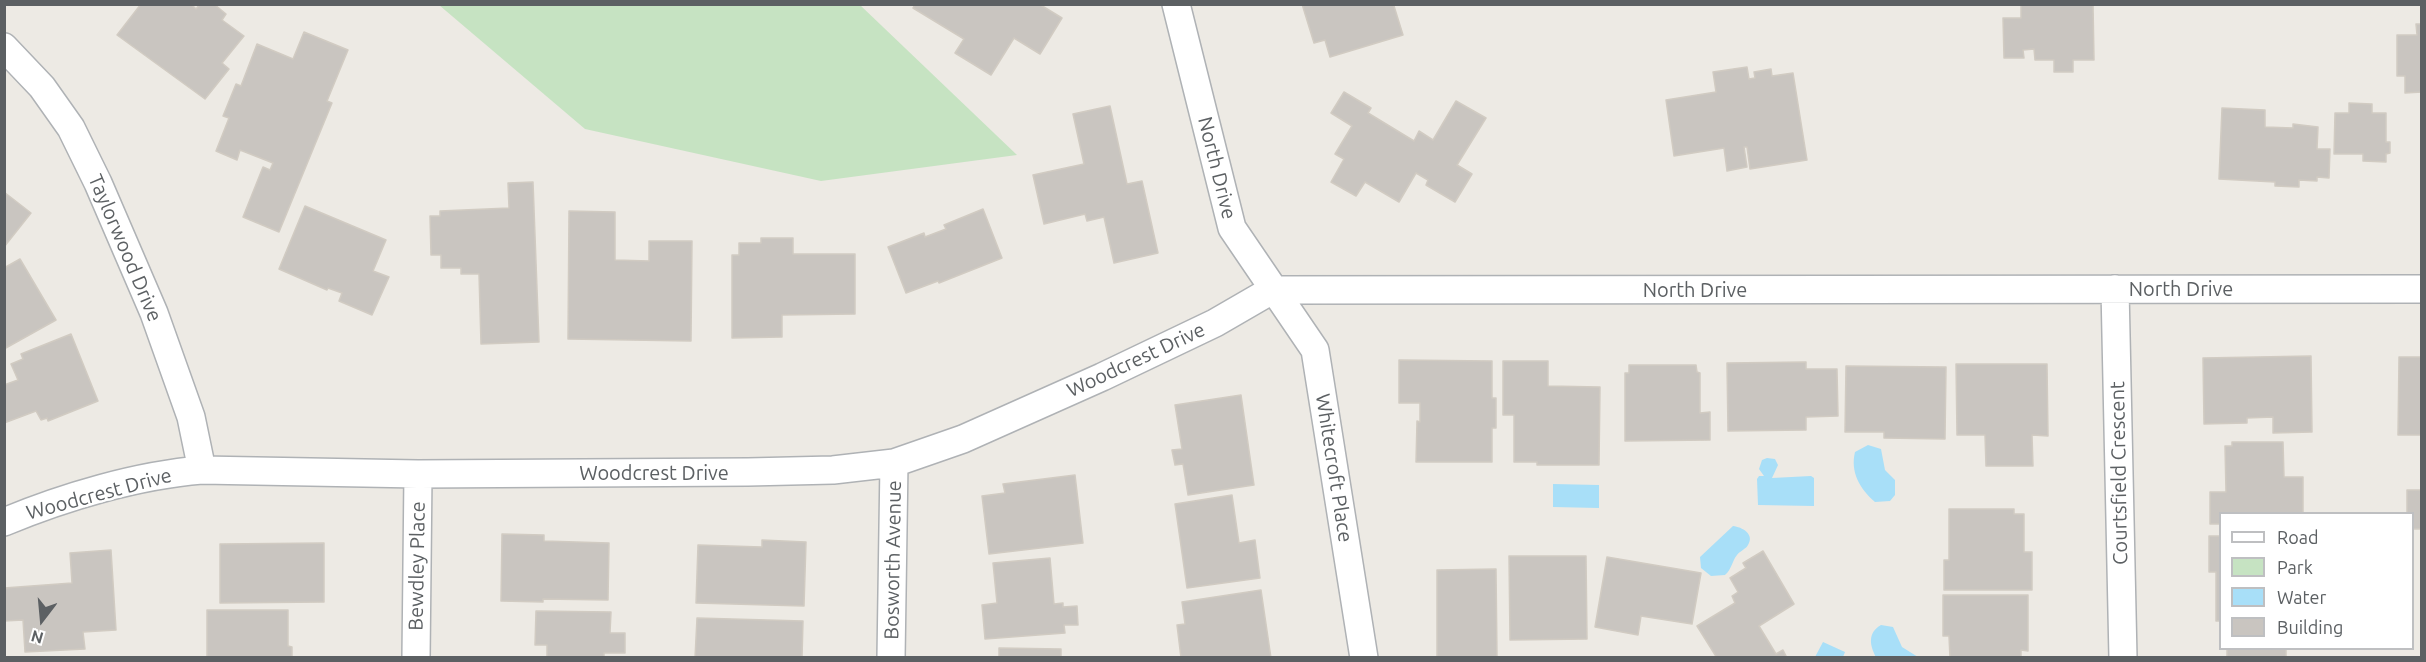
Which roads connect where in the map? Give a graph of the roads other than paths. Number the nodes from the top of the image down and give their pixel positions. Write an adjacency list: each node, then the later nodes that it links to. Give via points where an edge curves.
1 (1176, 4): 5 (street, North Drive, via 1232,228)
2 (4, 46): 7 (street, Taylorwood Drive, via 42,87 70,128 98,183 154,313 191,417)
3 (2115, 289): 4 (street, North Drive); 5 (street, North Drive); 13 (street, Courtsfield Crescent)
4 (2421, 289)
5 (1272, 290): 6 (street, Woodcrest Drive, via 1215,323 1102,377 963,439); 12 (street, Whitecroft Place, via 1315,350)
6 (894, 463): 8 (street, Woodcrest Drive, via 833,470 748,472); 11 (street, Bosworth Avenue)
7 (202, 470): 8 (street, Woodcrest Drive); 9 (street, Woodcrest Drive, via 167,473 43,506)
8 (418, 474): 10 (street, Bewdley Place)
9 (4, 522)
10 (416, 657)
11 (891, 657)
12 (1364, 657)
13 (2123, 657)

